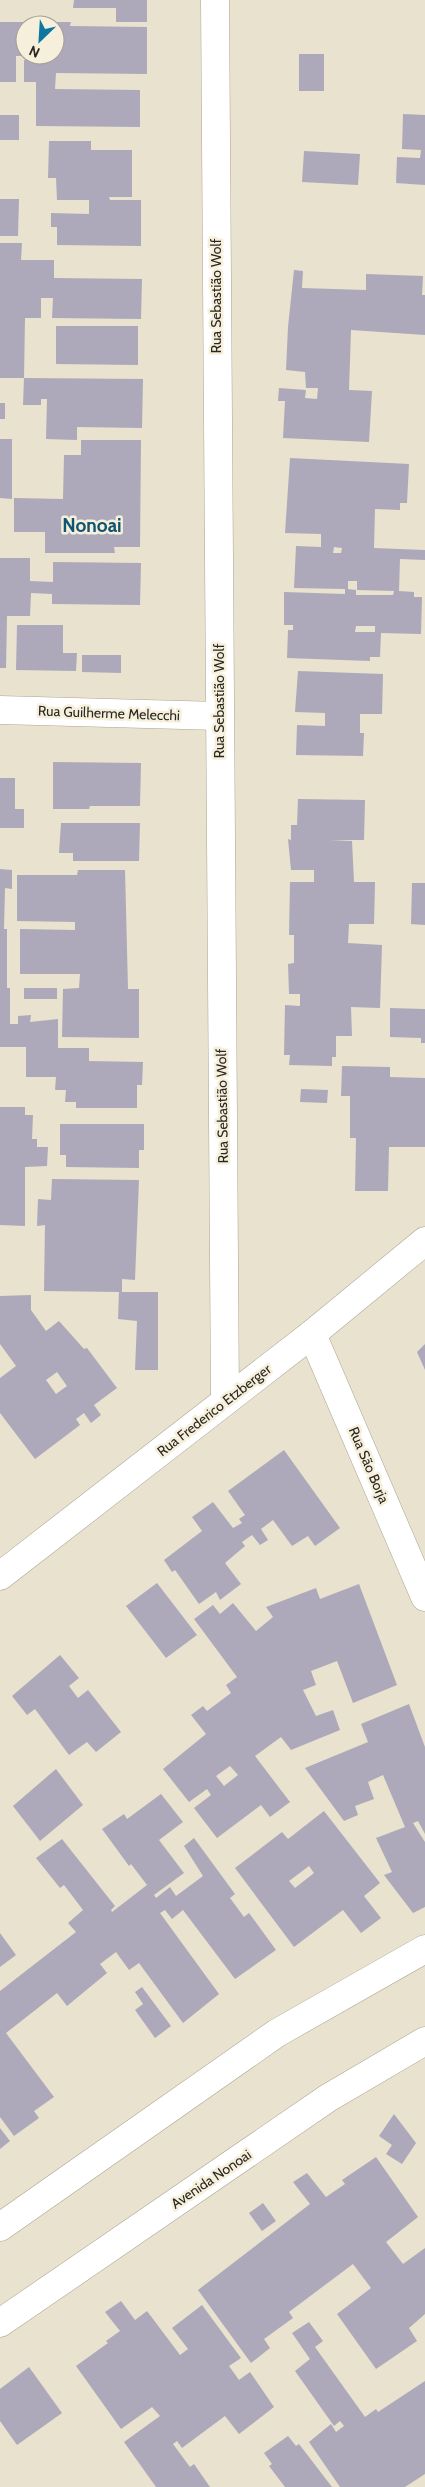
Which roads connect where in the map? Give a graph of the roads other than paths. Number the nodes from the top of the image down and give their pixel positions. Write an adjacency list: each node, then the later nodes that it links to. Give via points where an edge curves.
1 (215, 0): 3 (street, Rua Sebastião Wolf)
2 (0, 710): 3 (street, Rua Guilherme Melecchi)
3 (219, 716): 6 (street, Rua Sebastião Wolf)
4 (425, 1241): 5 (street, Rua Frederico Etzberger)
5 (312, 1334): 6 (street, Rua Frederico Etzberger); 8 (street, Rua São Borja)
6 (225, 1401): 7 (street, Rua Frederico Etzberger)
7 (0, 1576)
8 (425, 1597)
9 (425, 1949): 11 (street, via 277,2033)
10 (425, 2041): 12 (street, Avenida Nonoai, via 328,2098)
11 (0, 2227)
12 (0, 2322)

